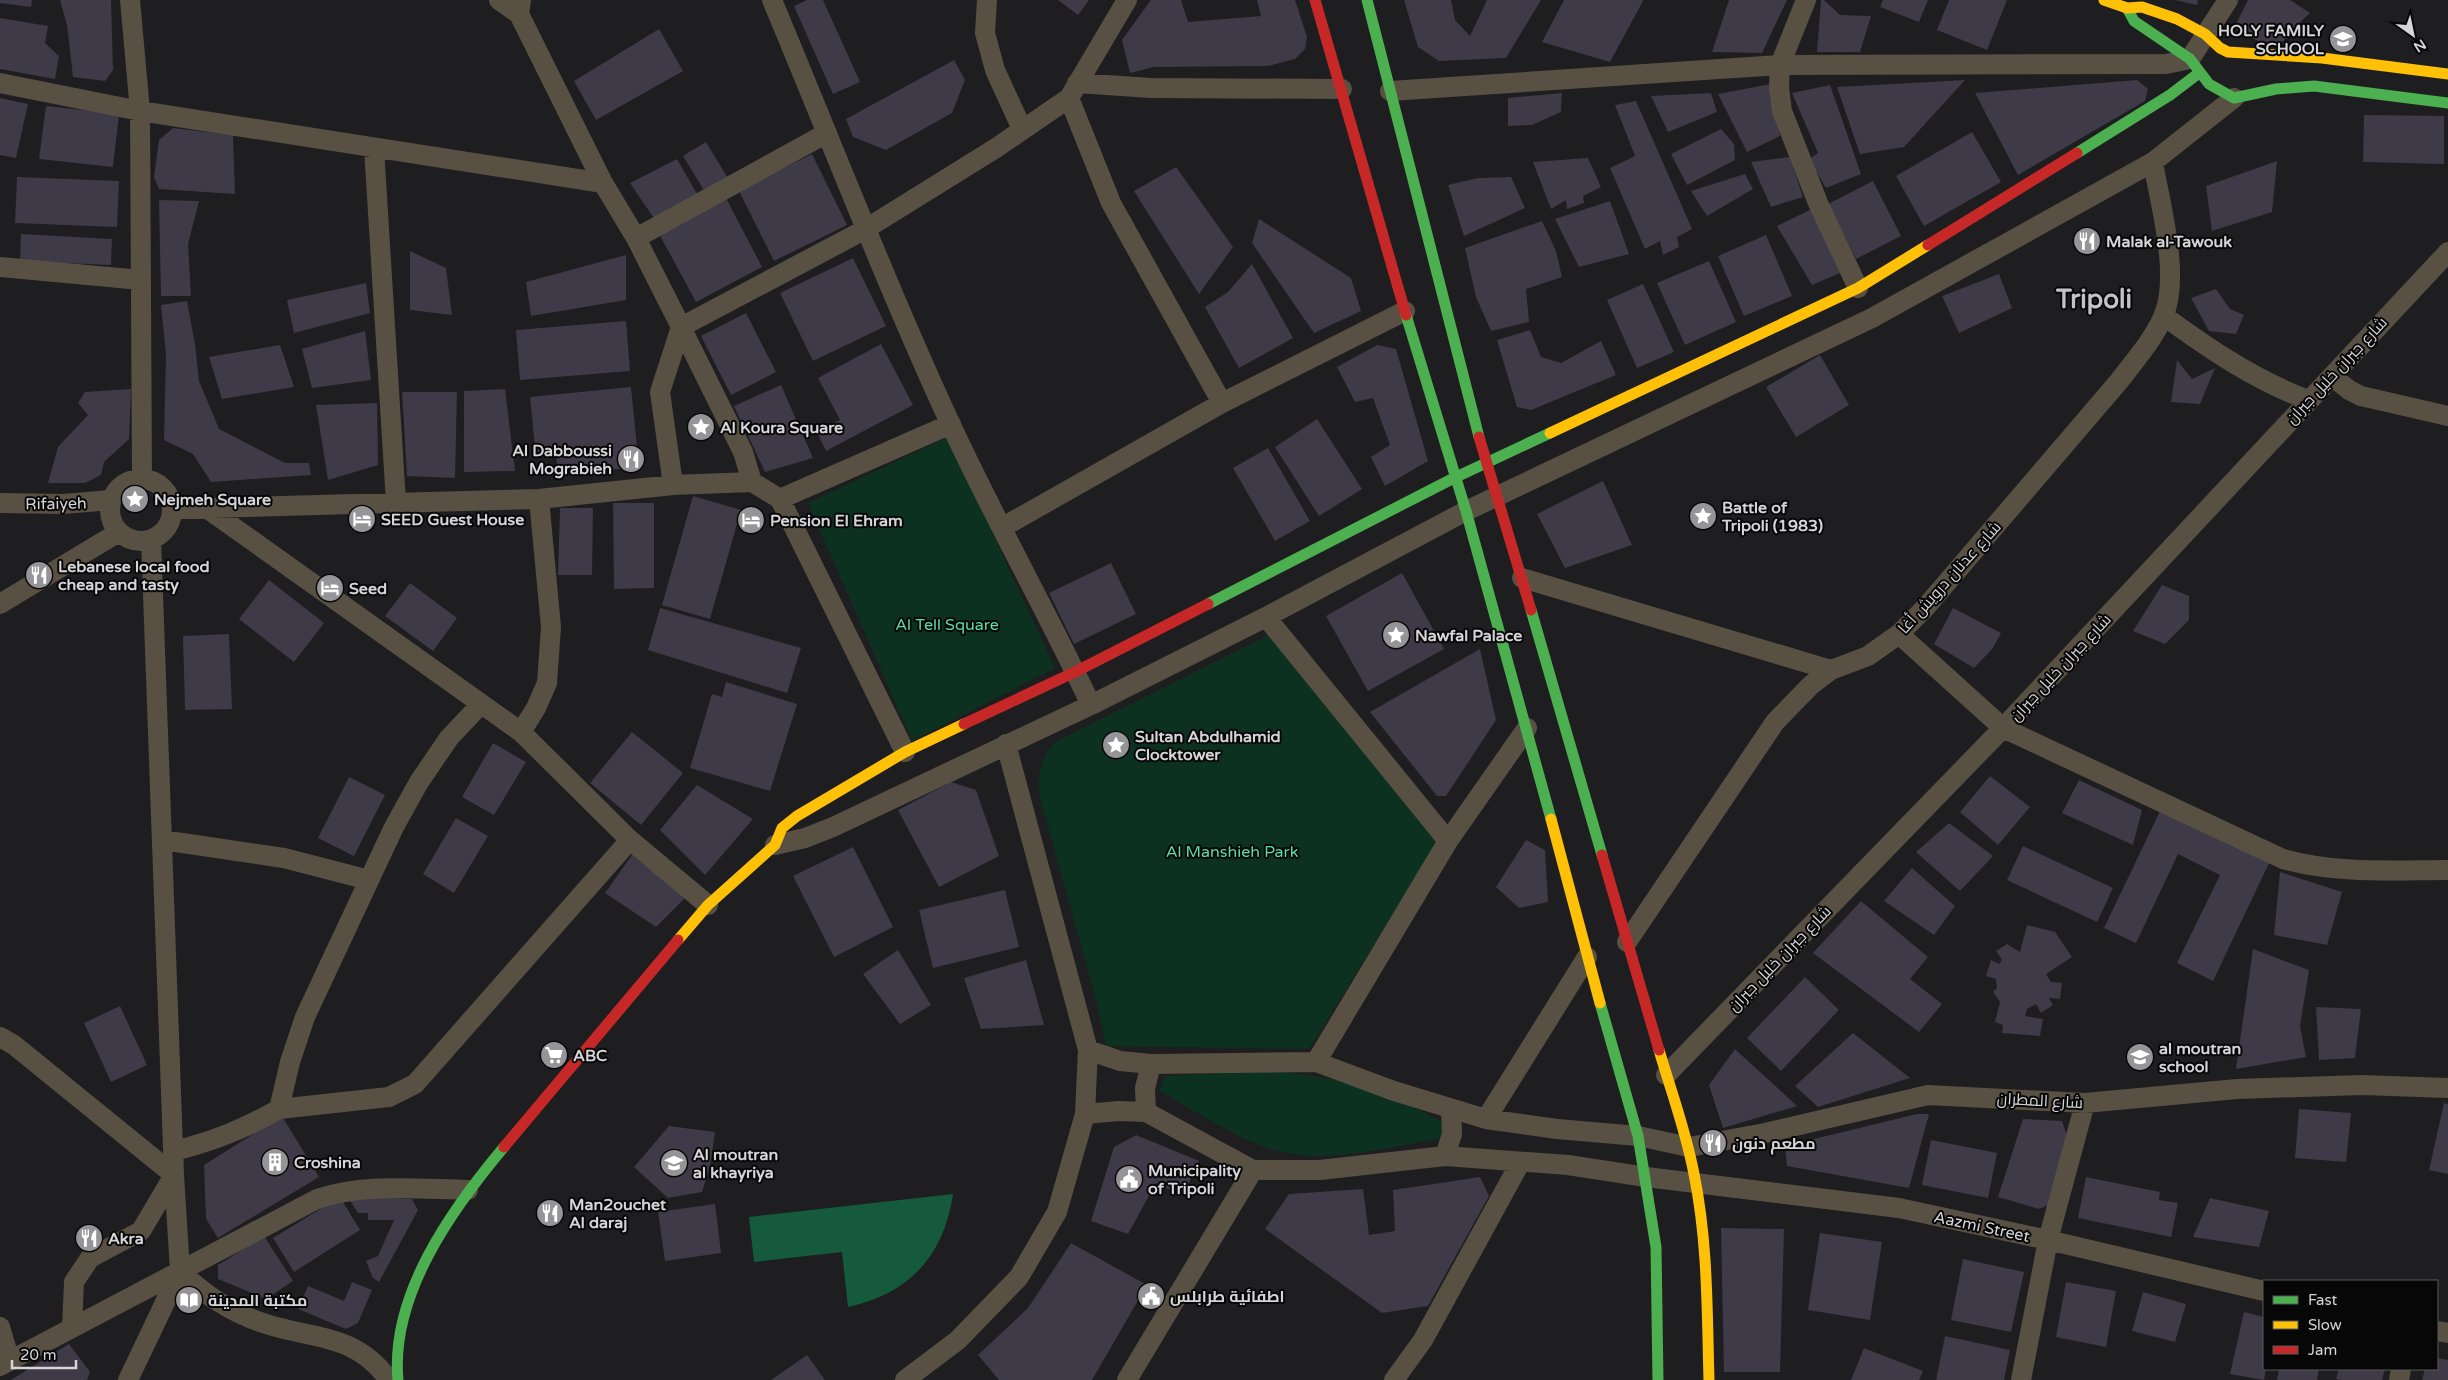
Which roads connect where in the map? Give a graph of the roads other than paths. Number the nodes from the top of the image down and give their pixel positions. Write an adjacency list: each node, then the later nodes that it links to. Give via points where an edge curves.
1 (130, 0): 23 (street)
2 (499, 0): 11 (street)
3 (772, 0): 25 (street)
4 (987, 0): 24 (street, via 985,33 995,70)
5 (1127, 0): 19 (street)
6 (1316, 0): 18 (main road)
7 (1367, 0): 20 (main road)
8 (1806, 0): 14 (street)
9 (2104, 0): 12 (main road)
10 (2228, 0): 13 (street)
11 (520, 7): 28 (street)
12 (2127, 8): 13 (main road, via 2142,7 2177,19); 15 (main road, via 2134,21)
13 (2206, 34): 15 (street); 16 (main road, via 2228,52 2322,58)
14 (1780, 65): 15 (street); 20 (street); 34 (street, via 1782,111 1818,203)
15 (2195, 66): 21 (main road, via 2218,91); 34 (main road, via 2170,95)
16 (2448, 74)
17 (0, 83): 23 (street)
18 (1342, 89): 19 (street); 35 (main road)
19 (1073, 90): 24 (street); 40 (street, via 1111,203)
20 (1390, 91): 43 (main road)
21 (2234, 98): 22 (main road, via 2276,89 2314,86); 27 (street)
22 (2448, 103)
23 (140, 111): 26 (street); 33 (street)
24 (1022, 129): 29 (street)
25 (827, 133): 29 (street); 30 (street)
26 (374, 148): 28 (street); 53 (street)
27 (2153, 162): 36 (street, شارع عدنان درويش أغا, via 2171,264); 48 (street, via 1872,318)
28 (603, 184): 30 (street)
29 (864, 230): 37 (street); 42 (street)
30 (636, 238): 37 (street)
31 (2448, 252): 38 (street, شارع جبران خليل جبران)
32 (0, 268): 33 (street)
33 (141, 280): 45 (street)
34 (1858, 288): 43 (main road)
35 (1405, 311): 40 (street); 44 (main road)
36 (2164, 316): 39 (street, via 2216,353); 63 (street, شارع عدنان درويش أغا, via 2120,380 1925,608)
37 (681, 327): 46 (street, via 743,452); 47 (street, via 660,392)
38 (2332, 376): 39 (street, شارع جبران خليل جبران); 41 (street, via 2360,396)
39 (2308, 400): 69 (street, شارع جبران خليل جبران)
40 (1222, 403): 57 (street)
41 (2448, 416)
42 (951, 424): 49 (street); 57 (street)
43 (1486, 463): 44 (main road); 48 (main road)
44 (1454, 478): 56 (main road); 65 (main road)
45 (142, 479): 50 (street, via 123,484); 55 (street, via 152,480 166,492)
46 (752, 482): 47 (street); 49 (street)
47 (673, 486): 51 (street)
48 (1496, 496): 56 (street); 60 (main road)
49 (780, 499): 72 (street)
50 (111, 500): 52 (street, Rifaiyeh, via 63,504); 58 (street, via 110,518)
51 (539, 500): 53 (street); 70 (street, via 551,627 547,683)
52 (0, 503)
53 (396, 503): 54 (street)
54 (205, 507): 55 (street); 66 (street)
55 (172, 509): 59 (street, via 166,528)
56 (1466, 511): 62 (street); 68 (main road)
57 (1003, 527): 65 (street)
58 (119, 532): 59 (street, via 134,540); 61 (street)
59 (151, 539): 73 (street)
60 (1522, 578): 64 (street); 80 (main road)
61 (0, 604)
62 (1266, 617): 67 (street); 75 (street)
63 (1899, 634): 64 (street, شارع عدنان درويش أغا, via 1868,656); 69 (street)
64 (1831, 670): 80 (street, شارع عدنان درويش أغا, via 1792,703 1765,735)
65 (1075, 672): 67 (street); 72 (main road)
66 (481, 704): 70 (street); 78 (street, via 449,738 419,782)
67 (1091, 705): 71 (street)
68 (1527, 728): 75 (street); 81 (main road)
69 (2003, 728): 77 (street, via 2283,860 2362,871); 86 (street, شارع جبران خليل جبران)
70 (522, 732): 74 (street)
71 (1006, 744): 76 (street, via 819,833); 83 (street)
72 (905, 752): 76 (main road, via 797,816 782,828)
73 (162, 840): 78 (street, via 284,858); 96 (street)
74 (630, 840): 79 (street); 89 (street, via 415,1084 389,1098)
75 (1448, 841): 84 (street)
76 (775, 844): 79 (main road)
77 (2448, 870)
78 (369, 880): 89 (street, via 305,1017)
79 (708, 906): 103 (main road)
80 (1627, 942): 86 (main road)
81 (1587, 957): 93 (street); 94 (main road)
82 (0, 1037): 100 (street)
83 (1088, 1050): 85 (street, via 1120,1061); 92 (street)
84 (1316, 1062): 85 (street); 90 (street, شارع المطران)
85 (1151, 1064): 91 (street, via 1145,1088)
86 (1666, 1075): 95 (main road)
87 (2448, 1088): 88 (street, شارع المطران, via 2362,1085 2237,1089)
88 (2085, 1103): 95 (street, شارع المطران, via 1928,1095); 104 (street)
89 (279, 1109): 96 (street, via 247,1128)
90 (1451, 1110): 93 (street, شارع المطران); 97 (street, via 1452,1134)
91 (1146, 1112): 92 (street); 99 (street)
92 (1085, 1114): 113 (street, via 1057,1212 1019,1277 958,1340)
93 (1486, 1119): 94 (street, شارع المطران)
94 (1638, 1136): 95 (street, شارع المطران); 101 (main road)
95 (1689, 1147): 102 (main road)
96 (174, 1151): 100 (street)
97 (1445, 1156): 98 (street, Aazmi Street); 99 (street, Aazmi Street, via 1320,1170)
98 (1520, 1163): 101 (street, Aazmi Street, via 1568,1165); 115 (street, via 1423,1340)
99 (1253, 1170): 114 (street)
100 (174, 1175): 105 (street); 108 (street, via 141,1231 90,1258 74,1282)
101 (1646, 1177): 102 (street, Aazmi Street); 116 (main road, via 1656,1247)
102 (1696, 1182): 104 (street, Aazmi Street, via 1899,1208); 117 (main road)
103 (468, 1190): 105 (street, via 360,1189 340,1192 302,1206); 112 (main road, via 408,1298 398,1341)
104 (2048, 1240): 106 (street, Aazmi Street); 118 (street)
105 (180, 1271): 108 (street); 110 (street); 111 (street, via 206,1296 230,1310 265,1324 348,1344 377,1365)
106 (2263, 1291)
107 (0, 1327): 109 (street)
108 (72, 1328): 109 (street)
109 (5, 1364)
110 (128, 1380)
111 (389, 1380)
112 (398, 1380)
113 (905, 1380)
114 (1126, 1380)
115 (1394, 1380)
116 (1658, 1380)
117 (1709, 1380)
118 (2021, 1380)

